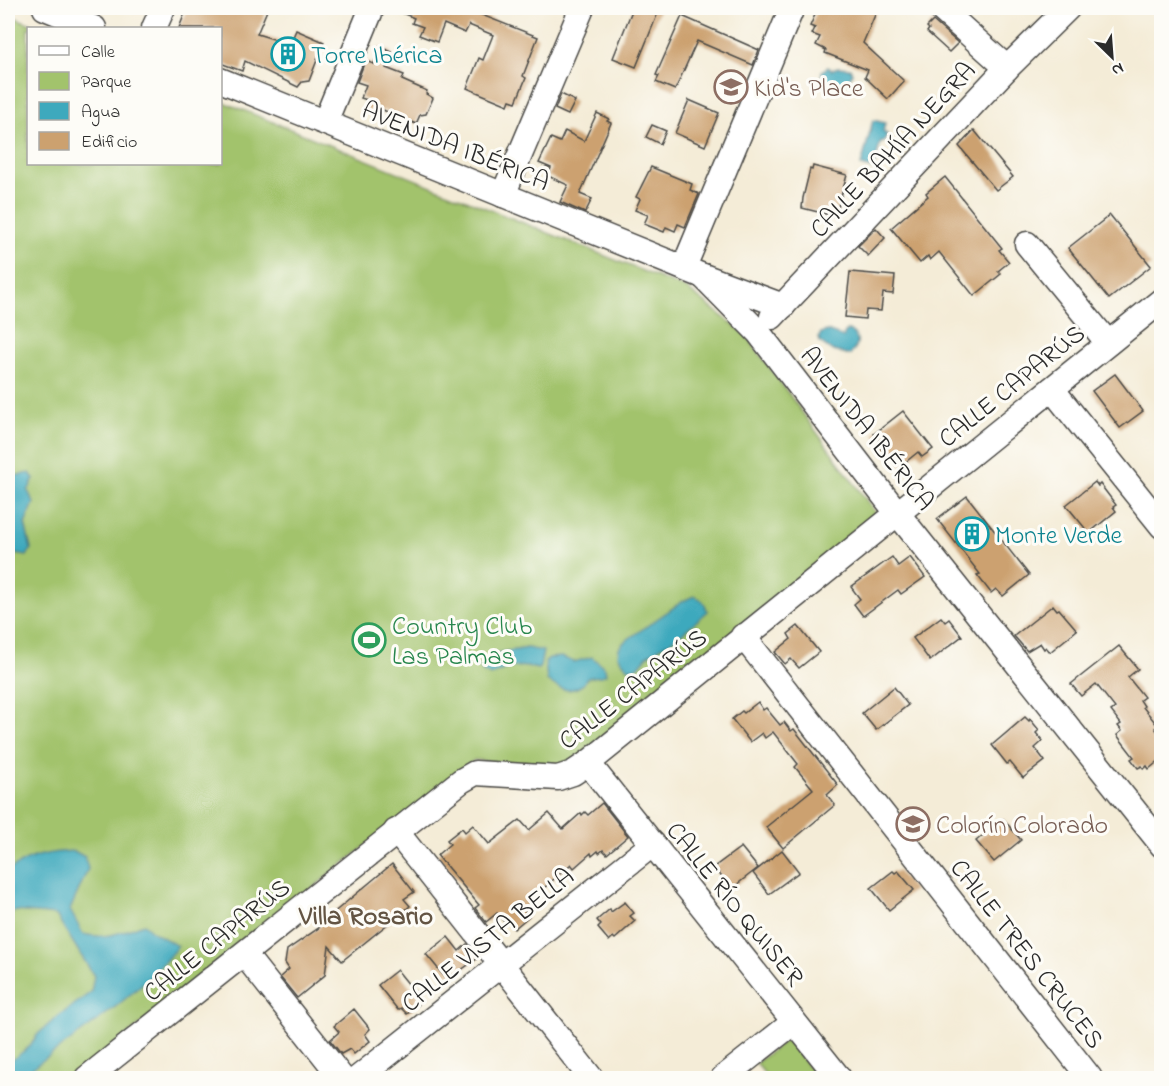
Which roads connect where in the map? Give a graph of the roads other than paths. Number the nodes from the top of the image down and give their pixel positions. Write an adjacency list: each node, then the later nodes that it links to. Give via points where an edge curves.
1 (45, 8): 8 (street)
2 (163, 8): 9 (street)
3 (372, 8): 12 (street)
4 (582, 8): 13 (street)
5 (792, 8): 15 (street)
6 (940, 8): 10 (street)
7 (1068, 8): 10 (street, CALLE BAHÍA NEGRA)
8 (92, 27)
9 (154, 27)
10 (1007, 68): 17 (street, CALLE BAHÍA NEGRA)
11 (222, 81): 12 (street, AVENIDA IBÉRICA)
12 (325, 122): 13 (street, AVENIDA IBÉRICA)
13 (503, 195): 15 (street, AVENIDA IBÉRICA)
14 (1027, 244): 19 (street)
15 (694, 272): 17 (street, AVENIDA IBÉRICA); 18 (street, AVENIDA IBÉRICA)
16 (1161, 300): 19 (street, CALLE CAPARÚS)
17 (783, 306): 18 (street, CALLE BAHÍA NEGRA)
18 (758, 332): 21 (street, AVENIDA IBÉRICA)
19 (1108, 344): 20 (street, CALLE CAPARÚS)
20 (1052, 389): 21 (street, CALLE CAPARÚS); 22 (street)
21 (898, 514): 23 (street, CALLE CAPARÚS); 27 (street, AVENIDA IBÉRICA)
22 (1161, 526)
23 (743, 636): 24 (street, CALLE CAPARÚS); 37 (street, CALLE TRES CRUCES)
24 (588, 763): 25 (street, CALLE CAPARÚS, via 558,778 475,773); 26 (street, CALLE RÍO QUISER)
25 (396, 831): 28 (street, CALLE CAPARÚS); 29 (street)
26 (653, 844): 29 (street, CALLE VISTA BELLA); 30 (street, CALLE RÍO QUISER)
27 (1161, 845)
28 (244, 954): 31 (street, CALLE CAPARÚS); 32 (street)
29 (500, 964): 33 (street, CALLE VISTA BELLA); 34 (street)
30 (794, 1022): 35 (street); 36 (street, CALLE RÍO QUISER)
31 (89, 1078)
32 (342, 1078)
33 (358, 1078)
34 (591, 1078)
35 (723, 1078)
36 (839, 1078)
37 (1090, 1078)

